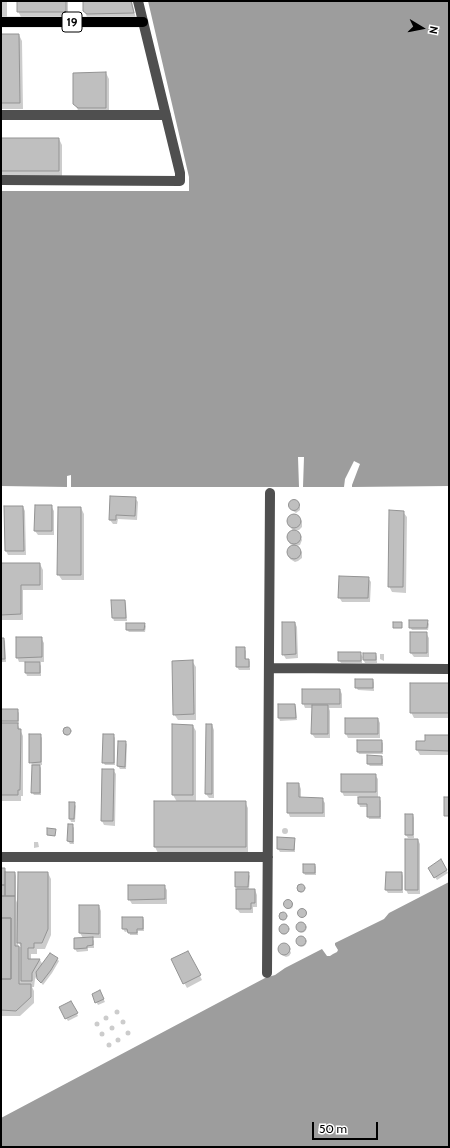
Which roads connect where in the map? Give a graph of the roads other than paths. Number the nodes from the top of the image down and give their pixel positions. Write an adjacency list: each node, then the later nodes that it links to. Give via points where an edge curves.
1 (138, 1): 3 (street)
2 (1, 22): 3 (main road, 19)
3 (144, 22): 5 (street)
4 (1, 115): 5 (street)
5 (166, 115): 6 (street, via 180,180)
6 (1, 180)
7 (270, 493): 8 (street)
8 (269, 668): 9 (street); 11 (street)
9 (449, 669)
10 (1, 857): 11 (street)
11 (268, 857): 12 (street)
12 (267, 973)

